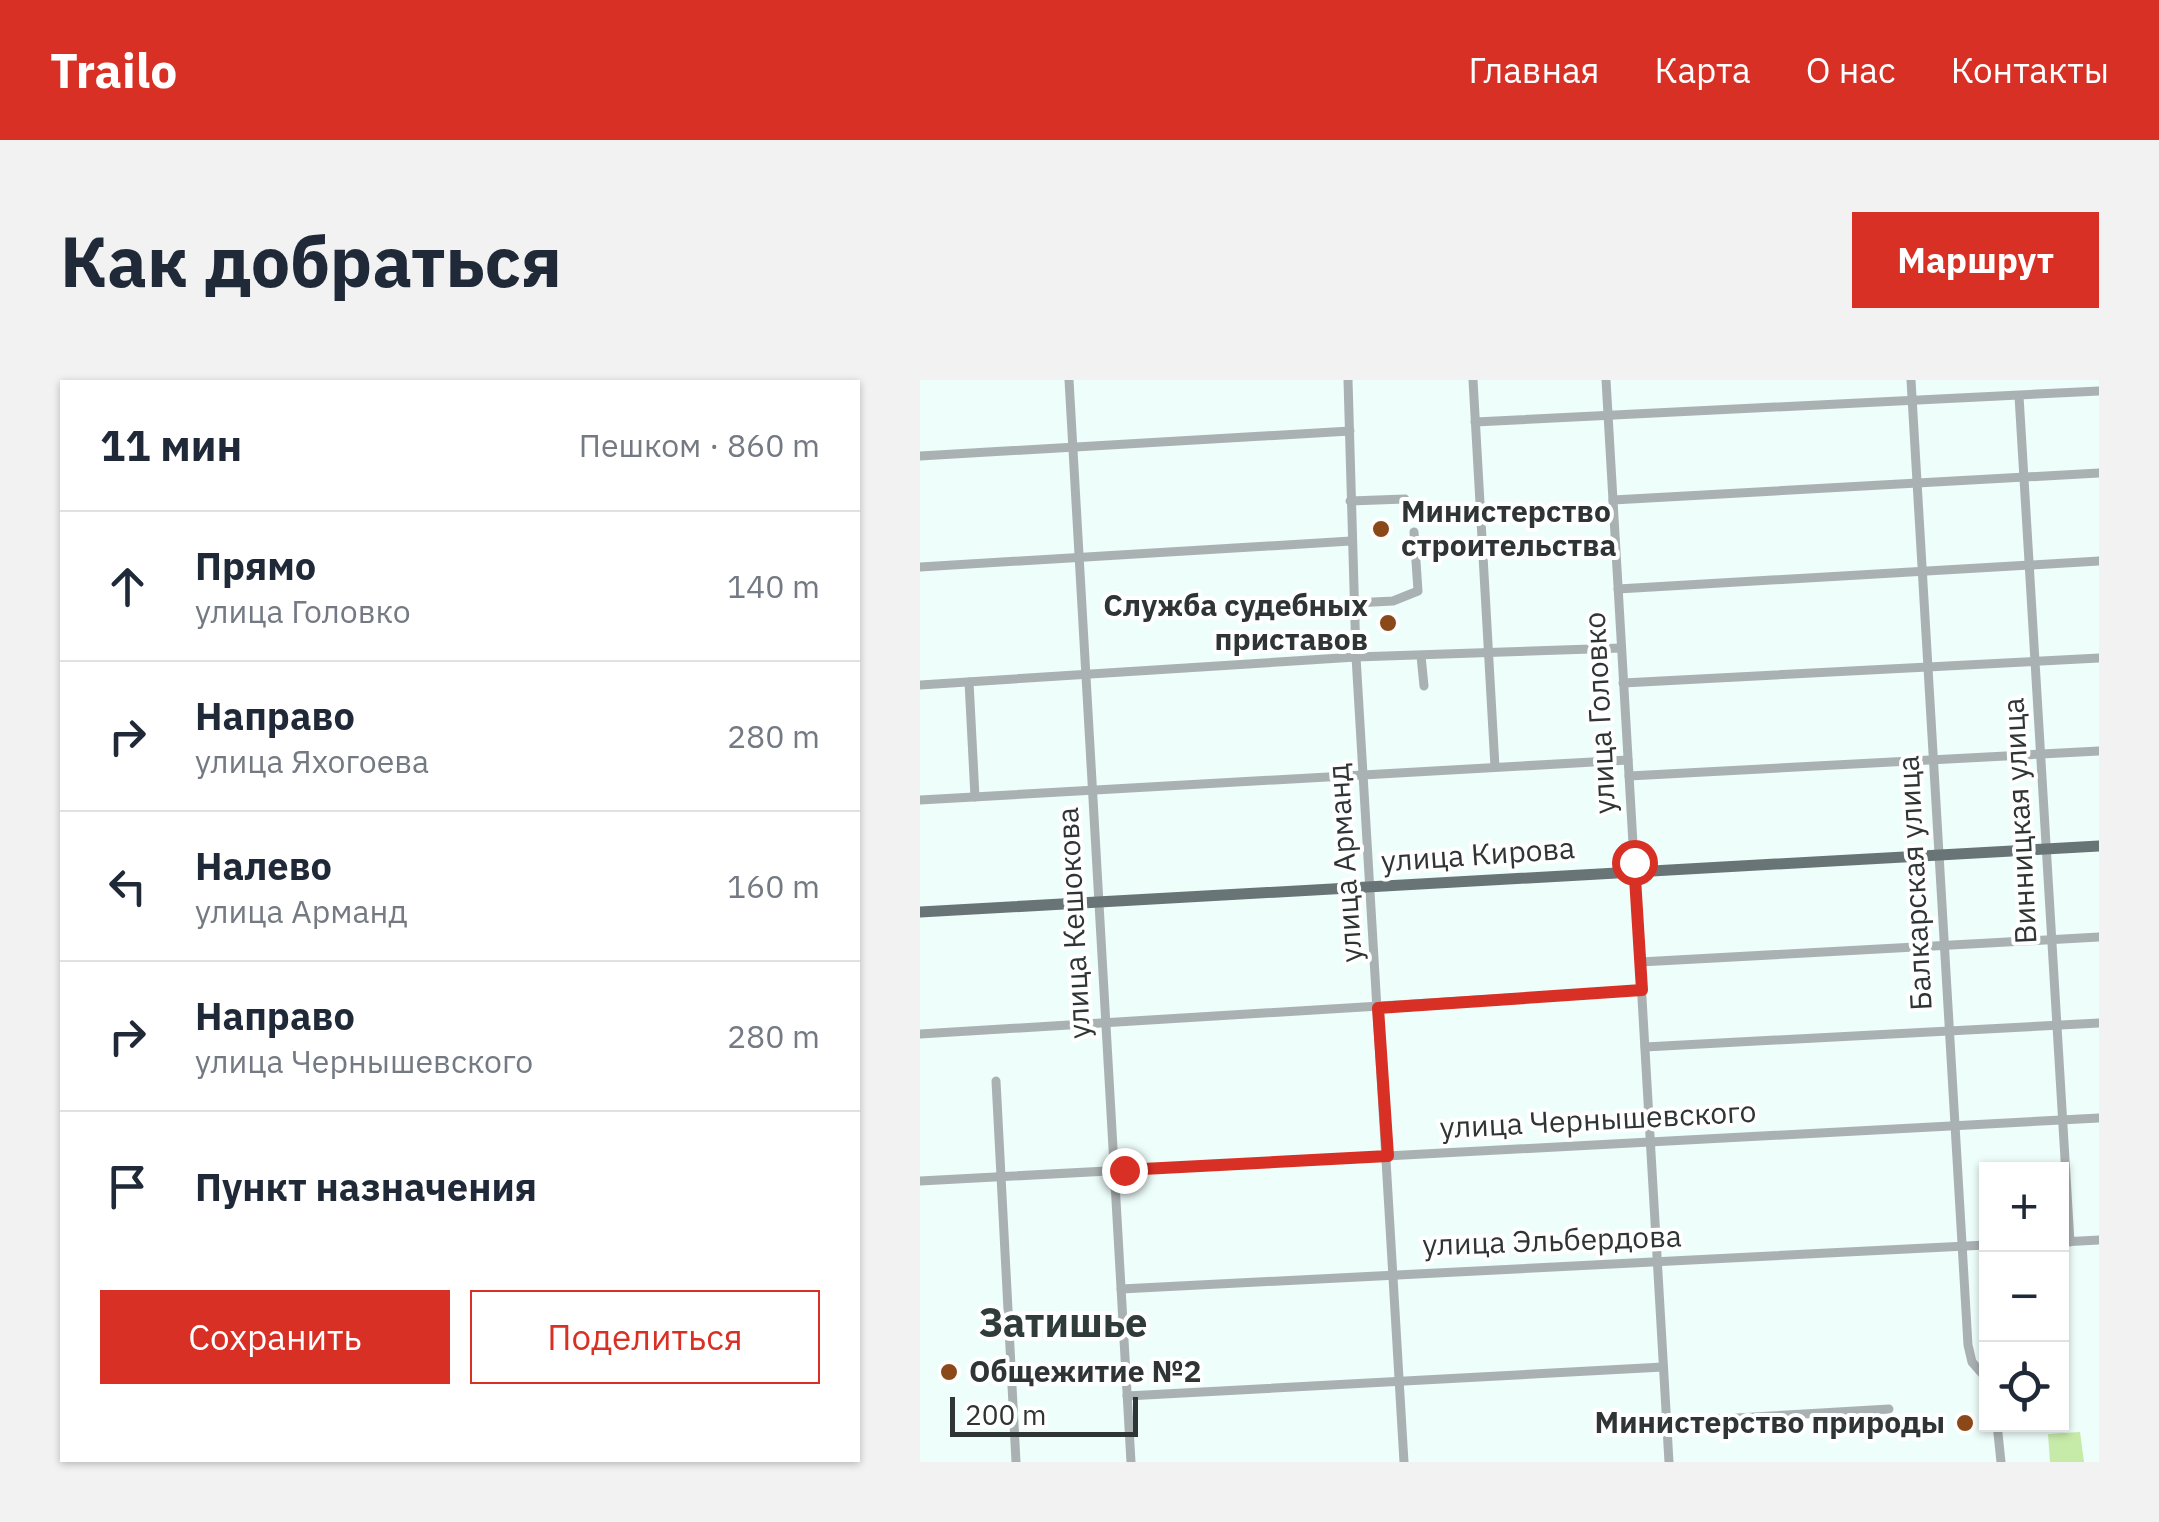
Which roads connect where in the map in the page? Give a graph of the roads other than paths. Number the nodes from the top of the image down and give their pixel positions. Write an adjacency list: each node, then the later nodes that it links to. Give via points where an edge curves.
1 (1068, 380): 12 (street, улица Кешокова)
2 (1348, 380): 11 (street, улица Арманд)
3 (1473, 380): 10 (street)
4 (1606, 380): 9 (street, улица Головко)
5 (1910, 380): 8 (street, Балкарская улица)
6 (2099, 391): 7 (street)
7 (2019, 396): 8 (street); 15 (street, Винницкая улица)
8 (1912, 402): 9 (street); 16 (street, Балкарская улица)
9 (1608, 416): 10 (street); 18 (street, улица Головко)
10 (1475, 422): 30 (street)
11 (1350, 431): 12 (street); 19 (street, улица Арманд)
12 (1072, 447): 13 (street); 22 (street, улица Кешокова)
13 (920, 456)
14 (2099, 474): 15 (street)
15 (2026, 478): 16 (street); 24 (street, Винницкая улица)
16 (1918, 484): 18 (street); 26 (street, Балкарская улица)
17 (1405, 499): 19 (street)
18 (1613, 500): 27 (street, улица Головко)
19 (1350, 501): 21 (street, улица Арманд)
20 (1414, 532): 28 (street, via 1418,590 1393,601)
21 (1351, 542): 22 (street); 28 (street, улица Арманд)
22 (1078, 558): 25 (street); 36 (street, улица Кешокова)
23 (2099, 561): 24 (street)
24 (2031, 565): 26 (street); 34 (street, Винницкая улица)
25 (920, 567)
26 (1923, 572): 27 (street); 35 (street, Балкарская улица)
27 (1618, 589): 29 (street, улица Головко)
28 (1354, 603): 32 (street, улица Арманд)
29 (1621, 648): 30 (street); 38 (street, улица Головко)
30 (1487, 653): 31 (street); 45 (street)
31 (1421, 656): 32 (street); 40 (street)
32 (1356, 658): 36 (street); 46 (street, улица Арманд)
33 (2099, 658): 34 (street)
34 (2036, 661): 35 (street); 42 (street, Винницкая улица)
35 (1928, 666): 38 (street); 44 (street, Балкарская улица)
36 (1086, 674): 37 (street); 48 (street, улица Кешокова)
37 (969, 682): 39 (street); 49 (street)
38 (1623, 683): 43 (street, улица Головко)
39 (920, 685)
40 (1424, 686)
41 (2099, 751): 42 (street)
42 (2040, 754): 44 (street); 52 (street, Винницкая улица)
43 (1628, 760): 45 (street); 47 (street, улица Головко)
44 (1933, 760): 47 (street); 53 (street, Балкарская улица)
45 (1494, 767): 46 (street)
46 (1364, 775): 48 (street); 55 (street, улица Арманд)
47 (1629, 776): 54 (street, улица Головко)
48 (1091, 790): 49 (street); 56 (street, улица Кешокова)
49 (974, 796): 50 (street)
50 (920, 800)
51 (2099, 846): 52 (main road, улица Кирова)
52 (2045, 848): 53 (main road, улица Кирова); 59 (street, Винницкая улица)
53 (1938, 854): 54 (main road, улица Кирова); 60 (street, Балкарская улица)
54 (1635, 870): 55 (main road, улица Кирова); 61 (street, улица Головко)
55 (1372, 887): 56 (main road, улица Кирова); 63 (street, улица Арманд)
56 (1097, 903): 57 (main road, улица Кирова); 65 (street, улица Кешокова)
57 (920, 912)
58 (2099, 937): 59 (street)
59 (2052, 940): 60 (street); 66 (street, Винницкая улица)
60 (1944, 946): 61 (street); 67 (street, Балкарская улица)
61 (1640, 962): 62 (street, улица Головко)
62 (1642, 990): 63 (street); 69 (street, улица Головко)
63 (1378, 1008): 65 (street); 75 (street, улица Арманд)
64 (2099, 1023): 66 (street)
65 (1106, 1025): 68 (street); 77 (street, улица Кешокова)
66 (2057, 1026): 67 (street); 72 (street, Винницкая улица)
67 (1949, 1031): 69 (street); 73 (street, Балкарская улица)
68 (920, 1034)
69 (1645, 1047): 74 (street, улица Головко)
70 (996, 1081): 78 (street)
71 (2099, 1118): 72 (street, улица Чернышевского)
72 (2063, 1120): 73 (street, улица Чернышевского); 76 (street, Винницкая улица)
73 (1955, 1126): 74 (street, улица Чернышевского); 83 (street, Балкарская улица)
74 (1650, 1143): 75 (street, улица Чернышевского); 84 (street, улица Головко)
75 (1388, 1156): 77 (street, улица Чернышевского); 85 (street, улица Арманд)
76 (2064, 1162)
77 (1114, 1170): 78 (street, улица Чернышевского); 86 (street, улица Кешокова)
78 (999, 1176): 79 (street, улица Чернышевского); 94 (street)
79 (920, 1181)
80 (2099, 1240): 81 (street)
81 (2069, 1242)
82 (1979, 1245): 83 (street, улица Эльбердова)
83 (1962, 1246): 84 (street, улица Эльбердова); 88 (street, Балкарская улица, via 1970,1354)
84 (1657, 1260): 85 (street, улица Эльбердова); 87 (street, улица Головко)
85 (1394, 1272): 86 (street, улица Эльбердова); 89 (street, улица Арманд)
86 (1121, 1290): 90 (street, улица Кешокова)
87 (1663, 1367): 89 (street); 92 (street, улица Головко)
88 (1979, 1368)
89 (1400, 1381): 90 (street); 96 (street, улица Арманд)
90 (1128, 1396): 95 (street, улица Кешокова)
91 (1890, 1409): 92 (street)
92 (1666, 1422): 97 (street, улица Головко)
93 (1998, 1432): 98 (street)
94 (1016, 1462)
95 (1132, 1462)
96 (1404, 1462)
97 (1669, 1462)
98 (2001, 1462)

